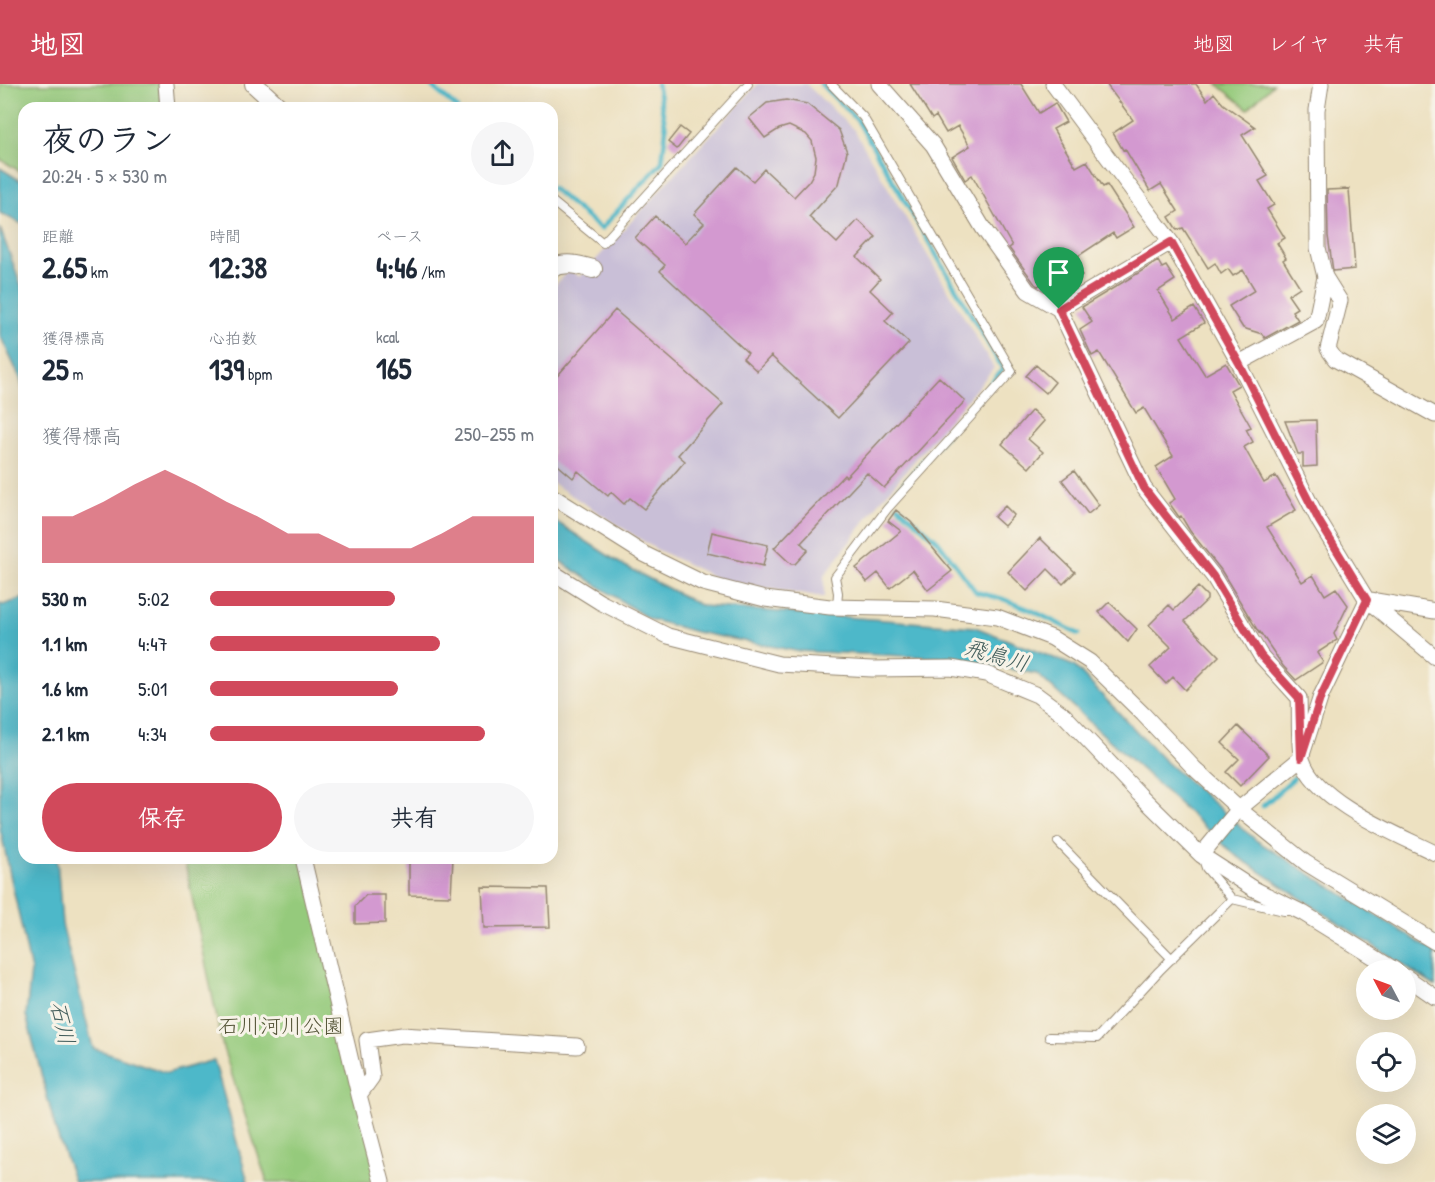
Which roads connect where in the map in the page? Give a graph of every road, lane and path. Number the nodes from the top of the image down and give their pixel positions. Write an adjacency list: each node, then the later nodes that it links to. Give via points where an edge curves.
1 (166, 84): 8 (street)
2 (254, 84): 9 (street)
3 (748, 84): 10 (lane, via 603,243)
4 (831, 84): 21 (lane, via 863,117 1012,371 887,509 835,577)
5 (879, 84): 15 (street, via 933,145 983,228 1028,291)
6 (1053, 84): 11 (street)
7 (1321, 84): 14 (street, via 1317,110 1318,248)
8 (168, 102)
9 (274, 102)
10 (558, 206)
11 (1171, 242): 15 (street); 16 (street)
12 (558, 266): 13 (street, via 574,264)
13 (593, 269)
14 (1325, 278): 16 (street, via 1316,321); 17 (street, via 1340,301 1328,349 1335,359)
15 (1059, 309): 24 (street, via 1144,488 1213,576 1261,656 1299,698)
16 (1239, 363): 20 (street, via 1319,521)
17 (1435, 415)
18 (558, 500): 21 (street, via 644,554 703,583 765,599)
19 (558, 576): 27 (street, via 668,636 779,664 951,668 986,674 1017,686 1064,715 1138,794)
20 (1367, 600): 22 (street); 23 (street); 24 (street, via 1321,696)
21 (837, 607): 25 (street, via 935,609 997,617 1052,638 1090,662)
22 (1435, 611)
23 (1435, 657)
24 (1301, 758): 25 (street); 28 (street, via 1316,782 1339,804)
25 (1237, 812): 27 (street); 32 (street, via 1306,863)
26 (1058, 842): 33 (lane)
27 (1203, 852): 30 (lane, via 1206,868); 31 (street, via 1252,888)
28 (1435, 853)
29 (304, 864): 39 (street)
30 (1232, 899): 31 (lane, via 1284,911); 33 (lane)
31 (1297, 910): 34 (street)
32 (1435, 942)
33 (1172, 959): 37 (lane, via 1097,1038)
34 (1379, 960)
35 (1416, 984): 36 (street)
36 (1435, 996)
37 (1049, 1036)
38 (577, 1046): 39 (street, via 383,1036 367,1040 372,1077)
39 (359, 1095): 40 (street)
40 (382, 1182)

